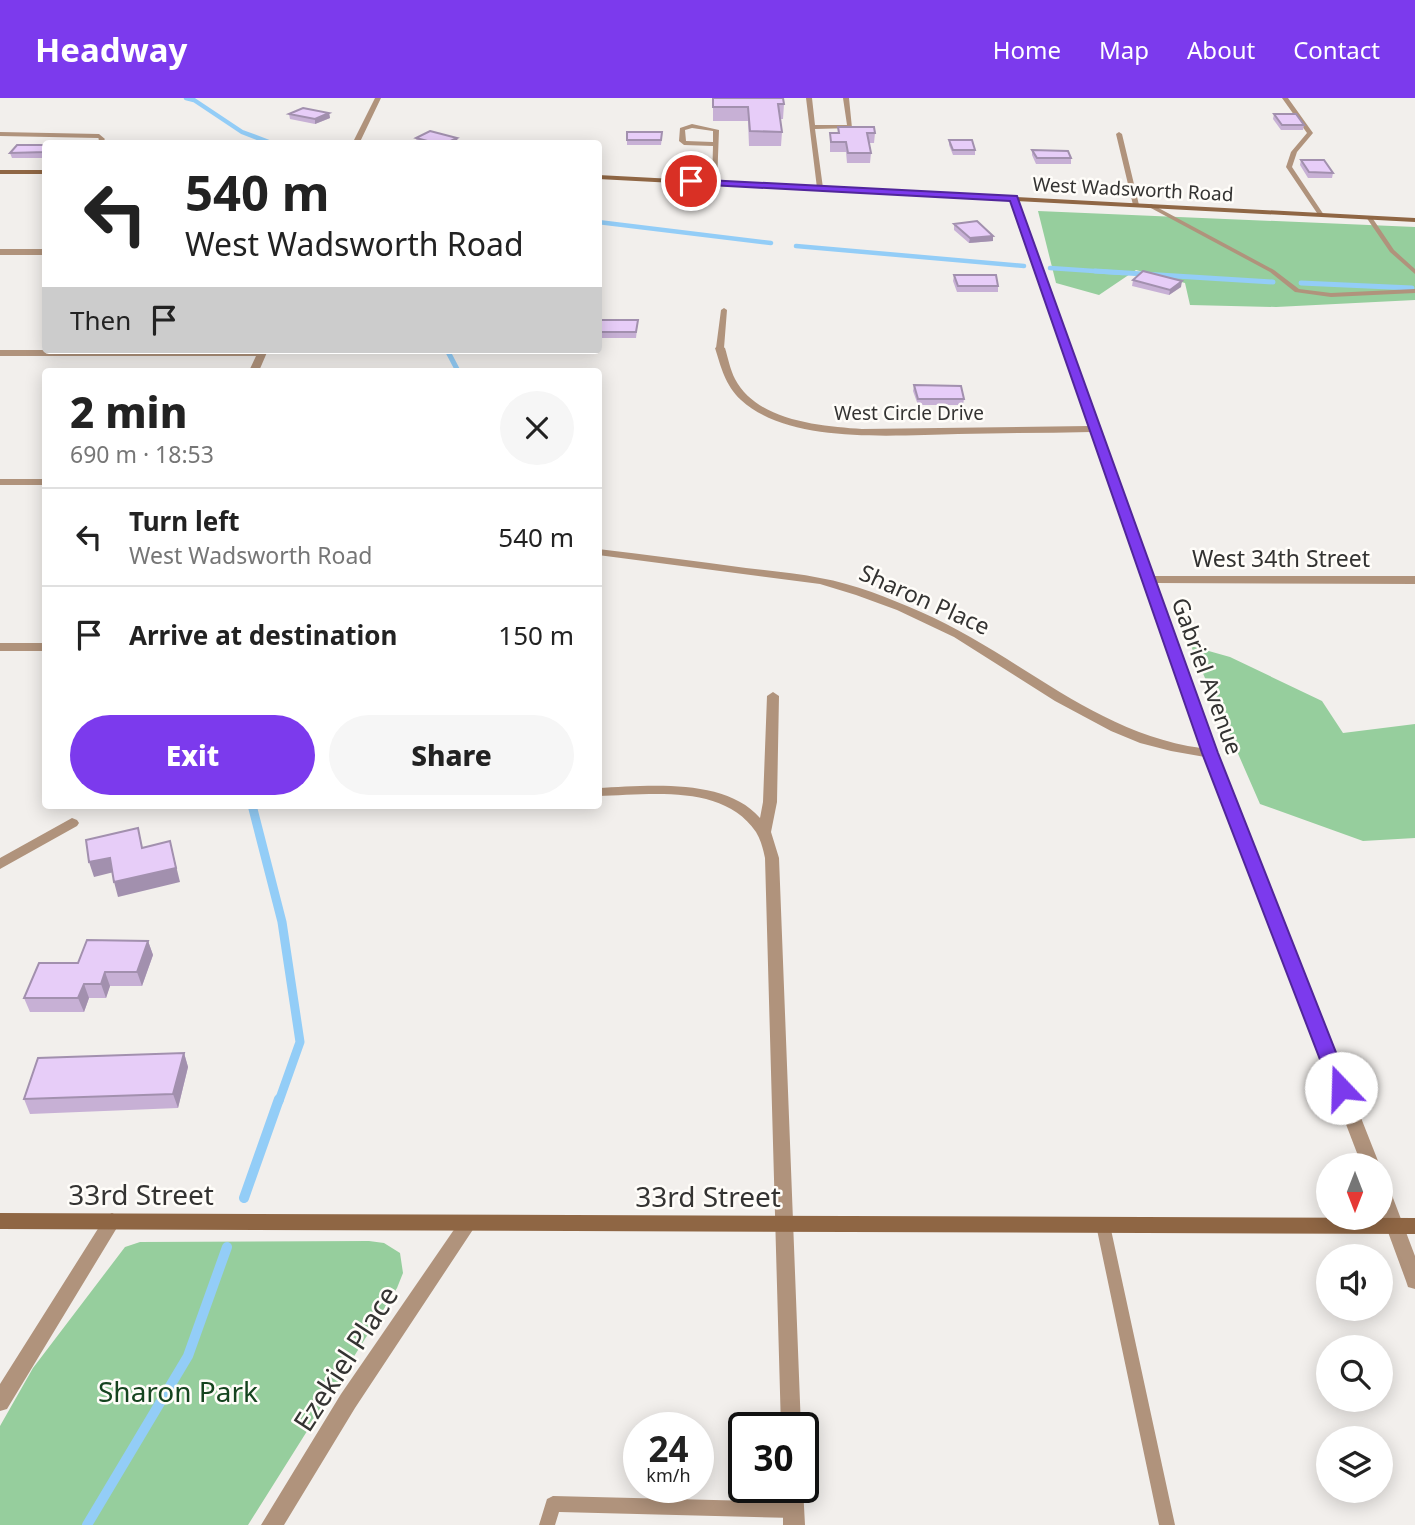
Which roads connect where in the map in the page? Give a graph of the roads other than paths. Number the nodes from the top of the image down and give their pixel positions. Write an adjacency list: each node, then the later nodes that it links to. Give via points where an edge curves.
1 (377, 98): 11 (street)
2 (809, 98): 5 (lane)
3 (846, 98): 5 (lane, via 850,127)
4 (1285, 98): 21 (lane, via 1310,133 1294,152 1289,167)
5 (812, 127): 17 (lane)
6 (0, 134): 8 (lane)
7 (1119, 134): 19 (lane)
8 (66, 135): 9 (lane); 10 (lane, via 99,135)
9 (63, 140)
10 (101, 140)
11 (357, 140)
12 (716, 144): 12 (lane, via 714,127 682,129 684,143); 16 (lane)
13 (0, 172): 14 (main road)
14 (42, 172)
15 (602, 177): 16 (main road, West Wadsworth Road)
16 (715, 182): 17 (main road, West Wadsworth Road)
17 (820, 188): 18 (main road, West Wadsworth Road)
18 (1013, 198): 19 (main road, West Wadsworth Road); 32 (street, Gabriel Avenue)
19 (1136, 205): 20 (main road, West Wadsworth Road)
20 (1151, 206): 21 (main road, West Wadsworth Road); 27 (lane, via 1272,271 1297,291 1331,295)
21 (1321, 215): 22 (main road, West Wadsworth Road)
22 (1368, 217): 23 (main road, West Wadsworth Road); 26 (lane, via 1392,251)
23 (1415, 220)
24 (0, 252): 25 (street)
25 (42, 252)
26 (1415, 272)
27 (1415, 291)
28 (724, 310): 29 (lane)
29 (720, 348): 32 (street, West Circle Drive, via 732,383 742,395 761,409 802,425 862,432)
30 (0, 354): 31 (street)
31 (42, 354)
32 (1094, 429): 36 (street, Gabriel Avenue)
33 (0, 482): 34 (street)
34 (42, 482)
35 (602, 553): 41 (street, Sharon Place, via 854,589 974,643 1076,710 1114,729 1160,746)
36 (1147, 579): 37 (street, West 34th Street); 41 (street, Gabriel Avenue)
37 (1415, 580)
38 (0, 647): 39 (street)
39 (42, 647)
40 (773, 696): 44 (street, via 770,802)
41 (1210, 753): 46 (street, Gabriel Avenue)
42 (602, 792): 44 (street, via 688,792 717,799 735,805)
43 (72, 823): 45 (street)
44 (764, 833): 51 (street, via 772,858)
45 (0, 864)
46 (1366, 1153)
47 (0, 1221): 48 (main road, 33rd Street)
48 (112, 1221): 50 (main road, 33rd Street); 56 (street)
49 (1393, 1221): 53 (street)
50 (468, 1223): 51 (main road, 33rd Street); 59 (street, Ezekiel Place, via 348,1401)
51 (783, 1224): 52 (main road, 33rd Street); 57 (street)
52 (1102, 1225): 53 (main road, 33rd Street); 61 (lane)
53 (1395, 1226): 54 (main road, 33rd Street); 55 (street)
54 (1415, 1226)
55 (1415, 1281)
56 (0, 1402)
57 (790, 1412)
58 (794, 1517): 60 (lane, via 553,1504)
59 (272, 1525)
60 (547, 1525)
61 (1167, 1525)

